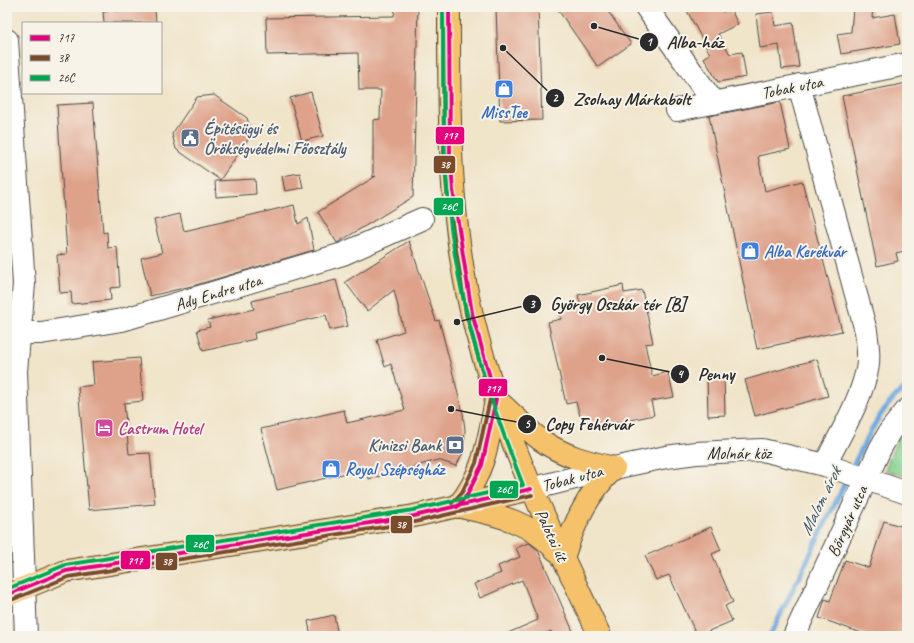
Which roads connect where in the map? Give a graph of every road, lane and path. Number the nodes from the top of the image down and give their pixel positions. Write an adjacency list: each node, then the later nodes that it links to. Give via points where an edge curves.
1 (449, 7): 10 (main road, Palotai út, via 450,153 453,190 472,313)
2 (646, 7): 6 (street)
3 (7, 40): 9 (street, via 24,284)
4 (907, 64): 5 (street, Tobak utca)
5 (799, 85): 6 (street, Tobak utca); 13 (street, via 866,331 867,373 860,391)
6 (714, 103): 7 (street, Tobak utca)
7 (677, 110)
8 (422, 219): 9 (street, Ady Endre utca, via 343,254 122,320 41,333)
9 (13, 331): 18 (street, via 16,371)
10 (496, 399): 12 (main road, via 541,440 580,460); 14 (main road, Palotai út); 16 (main road, via 482,465 467,495)
11 (907, 410): 13 (street, Bőrgyár utca, via 890,431)
12 (614, 468): 13 (street, Molnár köz, via 696,453 762,450); 14 (street, Tobak utca); 17 (main road, via 598,483 581,511)
13 (847, 473): 15 (street, Molnár köz); 21 (street, Bőrgyár utca)
14 (531, 489): 16 (main road); 17 (main road, Palotai út)
15 (907, 493)
16 (456, 507): 17 (main road, via 508,518 533,529); 18 (main road, via 414,516 66,571)
17 (563, 558): 20 (main road, Palotai út)
18 (15, 592): 19 (street)
19 (26, 636)
20 (600, 636)
21 (794, 636)

